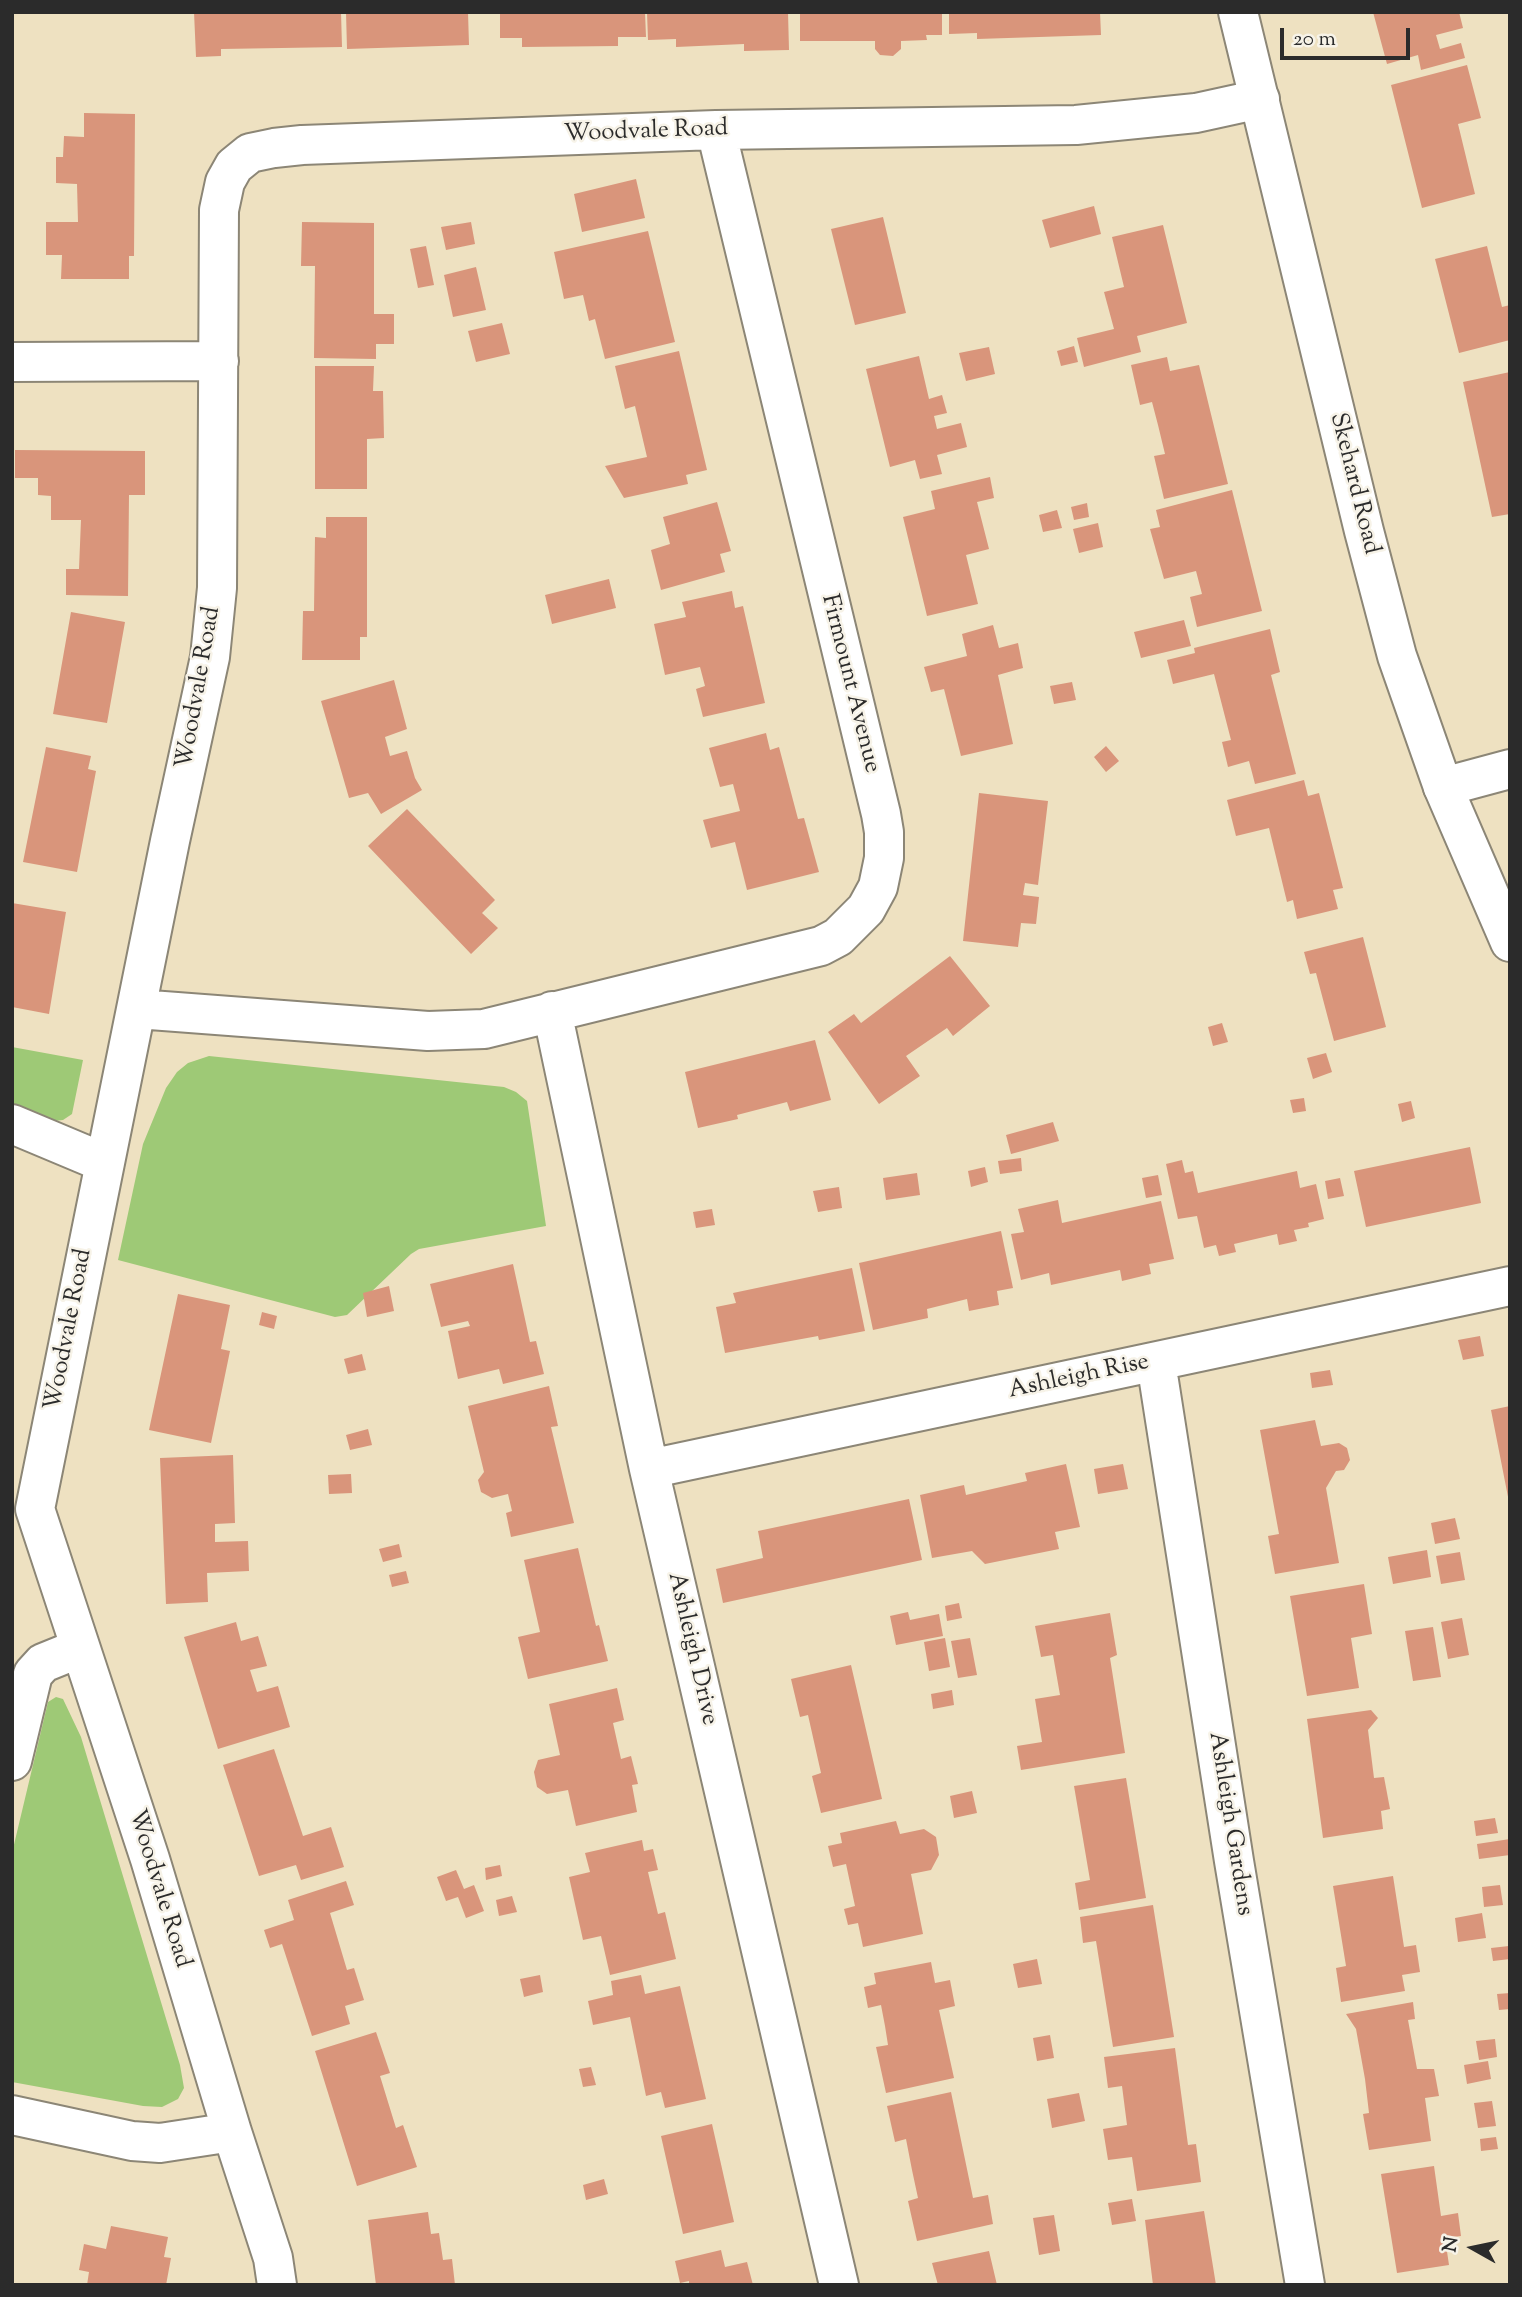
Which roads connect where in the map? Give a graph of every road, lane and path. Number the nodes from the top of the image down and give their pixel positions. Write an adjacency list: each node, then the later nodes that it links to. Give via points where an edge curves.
1 (1238, 12): 2 (street, Skehard Road)
2 (1260, 99): 3 (street, Woodvale Road, via 1196,113 1076,125); 7 (street, Skehard Road, via 1381,597)
3 (716, 130): 4 (street, Woodvale Road, via 302,145 250,153 225,181 219,210); 10 (street, Firmount Avenue, via 881,814 884,858 878,887 860,915 838,937 821,946)
4 (219, 361): 5 (street); 9 (street, Woodvale Road, via 217,588 210,657)
5 (12, 362)
6 (1510, 769): 7 (street)
7 (1443, 786): 8 (street, Skehard Road)
8 (1510, 942)
9 (138, 1009): 10 (street, via 428,1031 484,1028); 12 (street, Woodvale Road)
10 (552, 1011): 15 (street, Ashleigh Drive)
11 (12, 1124): 12 (street)
12 (105, 1163): 16 (street, Woodvale Road)
13 (1510, 1286): 14 (street, Ashleigh Rise)
14 (1156, 1362): 15 (street, Ashleigh Rise); 24 (street, Ashleigh Gardens)
15 (649, 1469): 23 (street, Ashleigh Drive)
16 (24, 1507): 17 (street, Woodvale Road)
17 (80, 1648): 18 (street, via 43,1663 33,1674); 20 (street, Woodvale Road, via 150,1859)
18 (12, 1761)
19 (12, 2115): 20 (street, via 132,2141 160,2143)
20 (232, 2132): 21 (street, Woodvale Road)
21 (275, 2271): 22 (street, Woodvale Road)
22 (246, 2285)
23 (839, 2285)
24 (1305, 2285)

